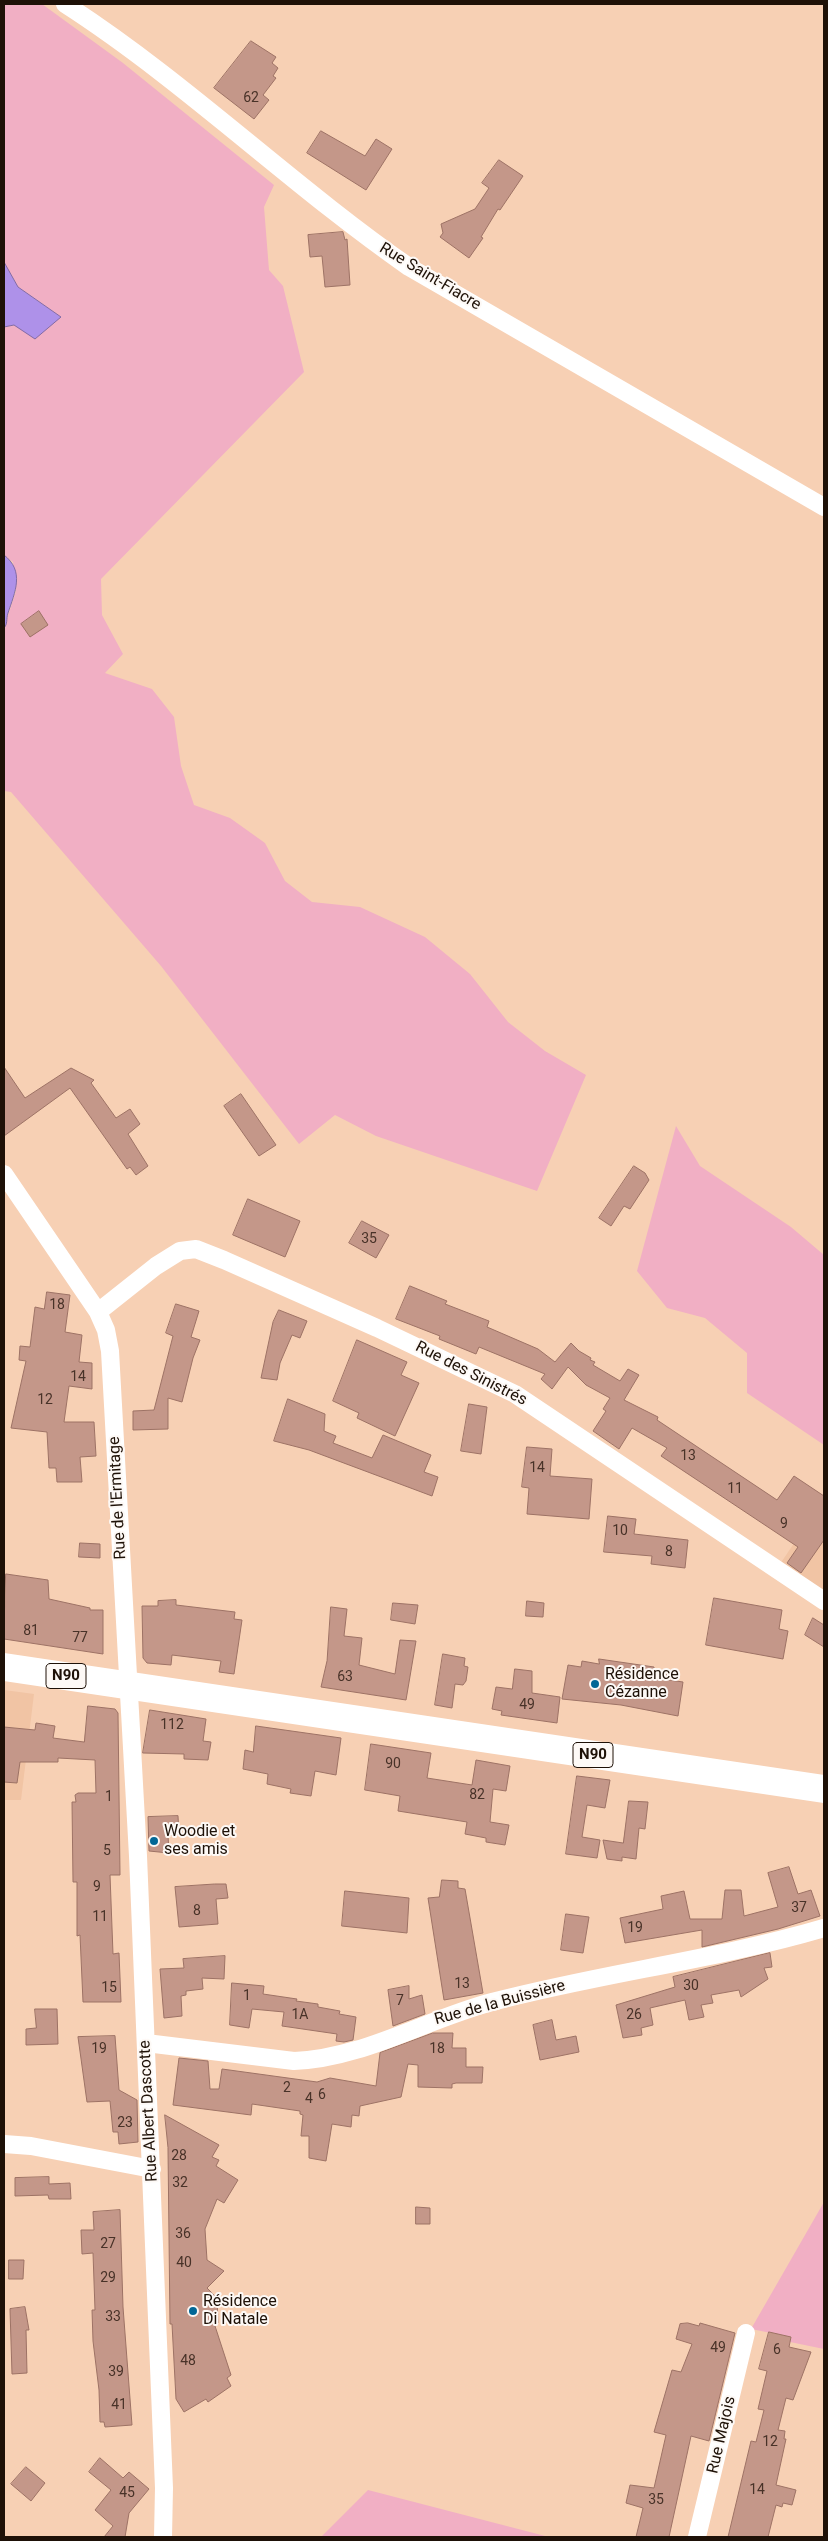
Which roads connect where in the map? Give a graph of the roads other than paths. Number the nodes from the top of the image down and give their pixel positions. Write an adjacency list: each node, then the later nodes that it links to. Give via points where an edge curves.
1 (65, 4): 2 (street, Rue Saint-Fiacre, via 122,44 348,223 410,267)
2 (824, 507)
3 (4, 1174): 4 (street, Rue de l'Ermitage)
4 (98, 1312): 5 (street, Rue des Sinistrés, via 180,1251 196,1249 224,1260 515,1394); 7 (street, Rue de l'Ermitage, via 106,1330 113,1377)
5 (824, 1601)
6 (4, 1667): 7 (main road, N90)
7 (127, 1686): 8 (main road, N90); 10 (street, Rue Albert Dascotte)
8 (824, 1790)
9 (824, 1928): 10 (street, Rue de la Buissière, via 773,1943 507,1998 459,2011 341,2055 318,2060 294,2061)
10 (146, 2043): 12 (street, Rue Albert Dascotte)
11 (4, 2144): 12 (street, via 32,2146)
12 (152, 2168): 14 (street, Rue Albert Dascotte)
13 (746, 2333): 15 (street, Rue Majois)
14 (164, 2537)
15 (697, 2537)

